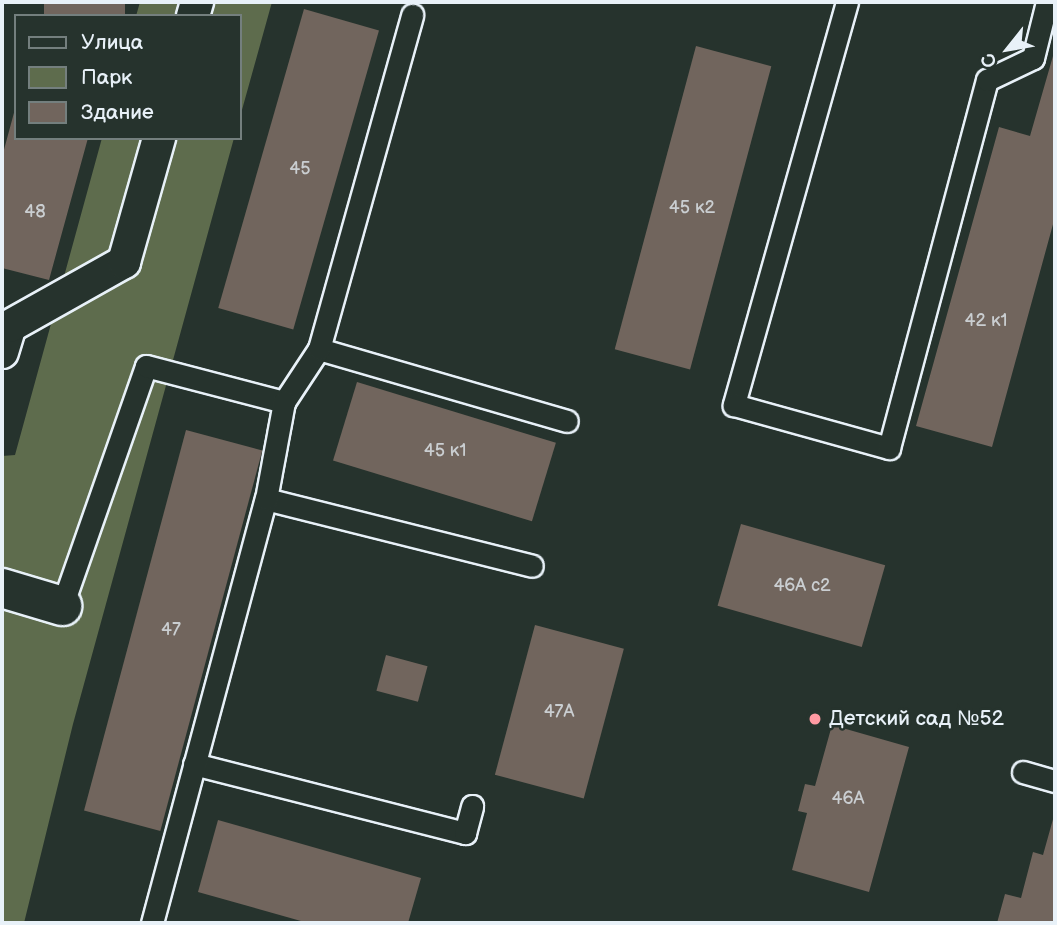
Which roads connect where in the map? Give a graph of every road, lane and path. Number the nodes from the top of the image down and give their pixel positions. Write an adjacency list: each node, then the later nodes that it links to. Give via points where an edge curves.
1 (847, 2): 2 (lane, via 734,405 889,447 987,80 1033,58)
2 (1048, 2)
3 (412, 15): 5 (lane)
4 (158, 140): 6 (street, via 124,262 10,326)
5 (318, 349): 7 (lane); 8 (lane)
6 (2, 352)
7 (284, 402): 9 (lane); 12 (lane, via 146,366)
8 (567, 421)
9 (266, 499): 10 (lane); 13 (lane)
10 (533, 566)
11 (2, 588): 12 (street)
12 (62, 606)
13 (194, 764): 16 (lane, via 465,833); 17 (lane)
14 (1023, 772): 15 (lane)
15 (1055, 781)
16 (472, 806)
17 (152, 923)

